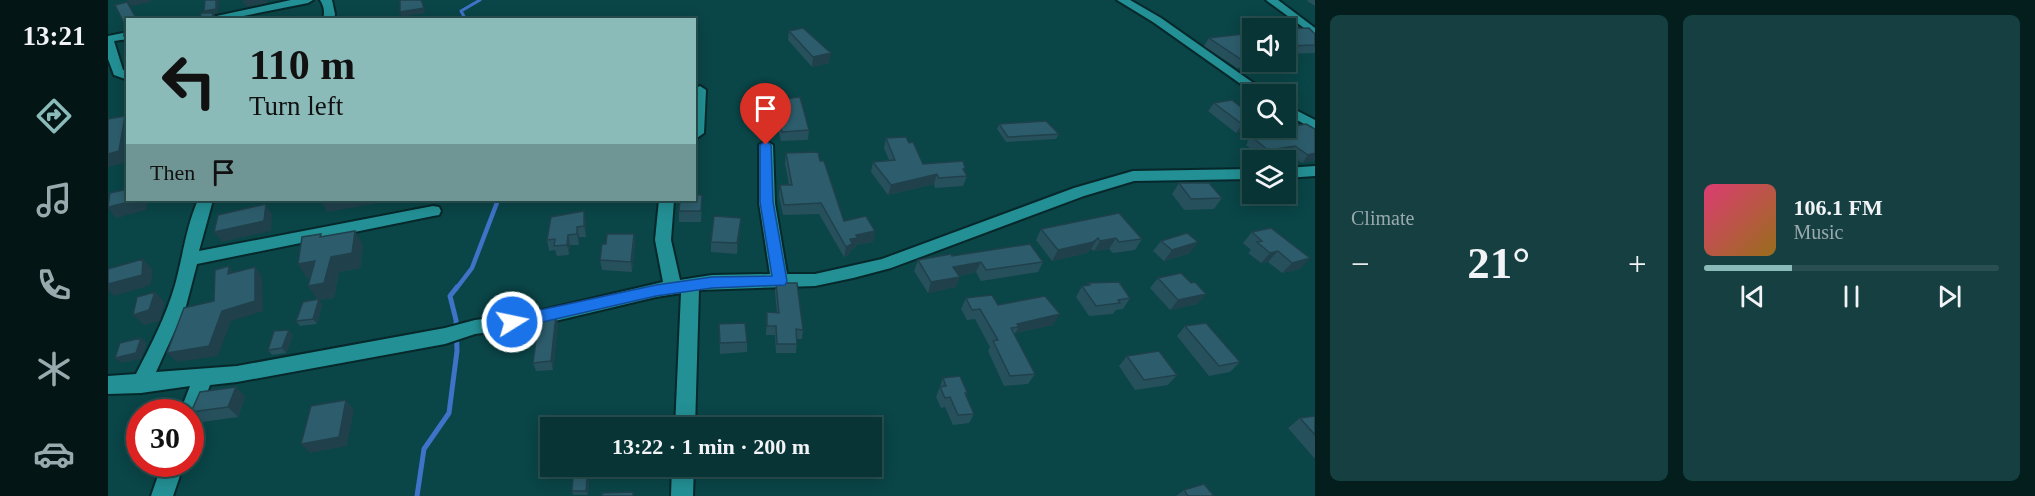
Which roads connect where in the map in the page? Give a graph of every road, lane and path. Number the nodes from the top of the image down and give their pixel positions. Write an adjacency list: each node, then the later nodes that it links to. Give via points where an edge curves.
1 (308, 0): 5 (street)
2 (325, 0): 6 (street)
3 (1122, 0): 12 (street)
4 (1271, 0): 7 (street)
5 (214, 18)
6 (329, 18)
7 (1315, 33)
8 (126, 34): 9 (street)
9 (108, 39): 10 (street)
10 (112, 62): 11 (street, via 118,72)
11 (126, 75)
12 (1249, 84)
13 (700, 90): 16 (street)
14 (1296, 116): 15 (street)
15 (1315, 126)
16 (696, 134)
17 (766, 145): 25 (street, via 767,202)
18 (1315, 171): 19 (street)
19 (1296, 172)
20 (1242, 174): 25 (street, via 1133,176 885,264 815,279)
21 (205, 201): 24 (street, via 198,215)
22 (666, 201): 26 (street, via 663,240)
23 (433, 212): 24 (street)
24 (191, 259): 28 (street, via 181,296)
25 (780, 281): 26 (street)
26 (682, 286): 27 (street, via 530,320); 31 (street)
27 (203, 378): 28 (street); 30 (street)
28 (141, 384): 29 (street)
29 (108, 385)
30 (195, 399)
31 (685, 417)
32 (169, 477): 34 (street)
33 (683, 477): 35 (street)
34 (162, 496)
35 (682, 496)

